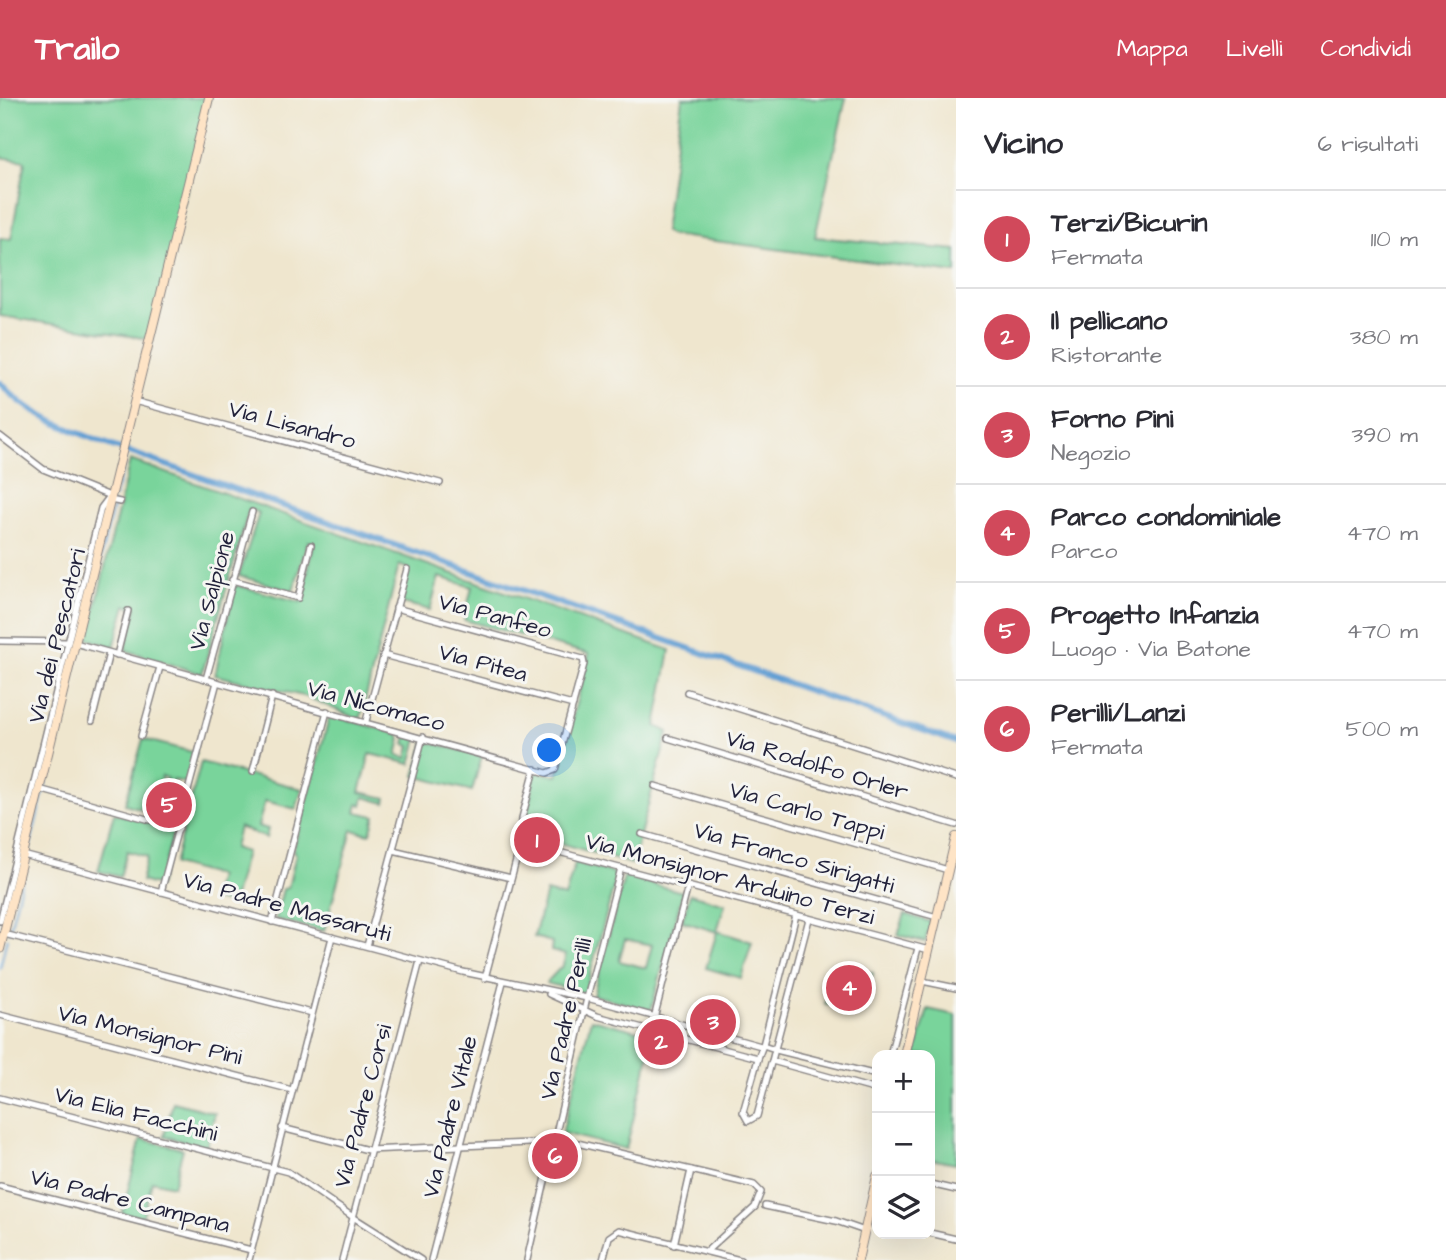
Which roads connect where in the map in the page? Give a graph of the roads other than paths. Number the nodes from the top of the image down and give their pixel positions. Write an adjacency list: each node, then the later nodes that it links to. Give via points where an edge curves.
1 (209, 98): 2 (street, Via dei Pescatori)
2 (134, 401): 4 (street, Via Lisandro); 5 (street, Via dei Pescatori)
3 (0, 435): 5 (street, via 43,469)
4 (440, 483)
5 (114, 500): 13 (street, Via dei Pescatori)
6 (252, 512): 9 (street, Via Salpione)
7 (311, 545): 9 (street, via 298,598)
8 (407, 569): 10 (street)
9 (232, 580): 18 (street, Via Salpione)
10 (396, 608): 16 (street); 22 (street, Via Panfeo, via 584,660)
11 (128, 611): 15 (street)
12 (0, 640): 13 (street, Via Nicomaco)
13 (76, 643): 14 (street, Via Nicomaco); 33 (street, Via dei Pescatori); 49 (street, Via dei Pescatori)
14 (109, 653): 15 (street, Via Nicomaco); 24 (street)
15 (117, 655): 17 (street, Via Nicomaco)
16 (383, 655): 22 (street, Via Pitea); 25 (street)
17 (160, 667): 18 (street, Via Nicomaco); 26 (street)
18 (206, 679): 19 (street, Via Nicomaco)
19 (217, 682): 21 (street, Via Nicomaco); 35 (street)
20 (687, 692): 31 (street)
21 (272, 696): 23 (street, Via Nicomaco); 30 (street)
22 (573, 705): 29 (street, via 556,769 550,773)
23 (327, 711): 25 (street, Via Nicomaco); 50 (street)
24 (92, 721)
25 (366, 721): 27 (street, Via Nicomaco)
26 (141, 736)
27 (423, 737): 29 (street, Via Nicomaco); 39 (street)
28 (668, 738): 34 (street, Via Rodolfo Orler)
29 (535, 769): 38 (street, via 522,816)
30 (253, 771)
31 (956, 778)
32 (655, 786): 42 (street, Via Carlo Tappi)
33 (42, 790): 35 (street); 40 (street, Via dei Pescatori)
34 (956, 825)
35 (179, 828): 45 (street)
36 (642, 834): 47 (street, Via Franco Sirigatti)
37 (956, 838): 42 (street)
38 (521, 842): 41 (street, Via Monsignor Arduino Terzi); 43 (street)
39 (393, 850): 43 (street); 53 (street)
40 (26, 856): 45 (street, Via Padre Massaruti); 51 (street, Via dei Pescatori)
41 (621, 867): 44 (street, Via Monsignor Arduino Terzi); 63 (street, Via Padre Perilli)
42 (948, 870): 47 (street)
43 (511, 878): 58 (street)
44 (688, 886): 46 (street, Via Monsignor Arduino Terzi); 67 (street)
45 (161, 892): 50 (street, Via Padre Massaruti)
46 (796, 915): 48 (street, Via Monsignor Arduino Terzi); 69 (street)
47 (937, 917): 56 (street)
48 (809, 919): 54 (street, Via Monsignor Arduino Terzi); 70 (street)
49 (0, 921)
50 (272, 922): 52 (street, Via Padre Massaruti)
51 (8, 935): 55 (street, Via dei Pescatori); 65 (street)
52 (332, 937): 53 (street, Via Padre Massaruti); 65 (street)
53 (367, 946): 57 (street, Via Padre Massaruti)
54 (918, 948): 56 (street, Via Monsignor Arduino Terzi); 71 (street)
55 (0, 949)
56 (929, 950): 59 (street)
57 (420, 961): 58 (street, Via Padre Massaruti); 82 (street, Via Padre Corsi)
58 (485, 978): 60 (street, Via Padre Massaruti)
59 (921, 981): 61 (street); 72 (street)
60 (503, 982): 62 (street, Via Padre Massaruti); 81 (street, Via Padre Vitale)
61 (956, 988)
62 (543, 991): 63 (street, Via Padre Massaruti); 64 (street, Via Padre Massaruti)
63 (587, 998): 64 (street, Via Padre Perilli); 67 (street, Via Padre Massaruti)
64 (584, 1011): 68 (street, Via Padre Massaruti); 80 (street, Via Padre Perilli)
65 (312, 1013): 77 (street)
66 (0, 1014): 77 (street, Via Monsignor Pini)
67 (655, 1016): 68 (street); 69 (street, Via Padre Massaruti)
68 (651, 1030): 73 (street, Via Padre Massaruti)
69 (762, 1046): 70 (street, Via Padre Massaruti); 73 (street)
70 (775, 1050): 74 (street); 75 (street, Via Padre Massaruti)
71 (891, 1050)
72 (905, 1050)
73 (759, 1059): 74 (street, Via Padre Massaruti); 74 (street, via 743,1112 748,1121 757,1116)
74 (771, 1062): 76 (street, Via Padre Massaruti)
75 (872, 1074)
76 (872, 1089)
77 (292, 1090): 79 (street)
78 (0, 1098): 83 (street, Via Elia Facchini)
79 (282, 1128): 82 (street); 83 (street)
80 (555, 1140): 81 (street); 84 (street); 103 (street, Via Padre Perilli)
81 (461, 1144): 82 (street); 102 (street, Via Padre Vitale)
82 (368, 1150): 90 (street, Via Padre Corsi)
83 (272, 1168): 90 (street, Via Elia Facchini, via 286,1171); 98 (street)
84 (691, 1170): 96 (street); 97 (street, via 754,1185 761,1192 757,1205)
85 (935, 1185): 87 (street)
86 (0, 1186): 98 (street, Via Padre Campana)
87 (956, 1190)
88 (872, 1199): 91 (street)
89 (765, 1206): 93 (street)
90 (353, 1217): 100 (street, Via Padre Corsi); 101 (street)
91 (868, 1218): 92 (street); 93 (street)
92 (872, 1219)
93 (865, 1231): 106 (street)
94 (935, 1234): 95 (street)
95 (956, 1239)
96 (674, 1245): 104 (street, via 621,1230 609,1237); 105 (street)
97 (709, 1249)
98 (251, 1250): 99 (street)
99 (249, 1260)
100 (342, 1260)
101 (421, 1260)
102 (432, 1260)
103 (527, 1260)
104 (604, 1260)
105 (740, 1260)
106 (858, 1260)

